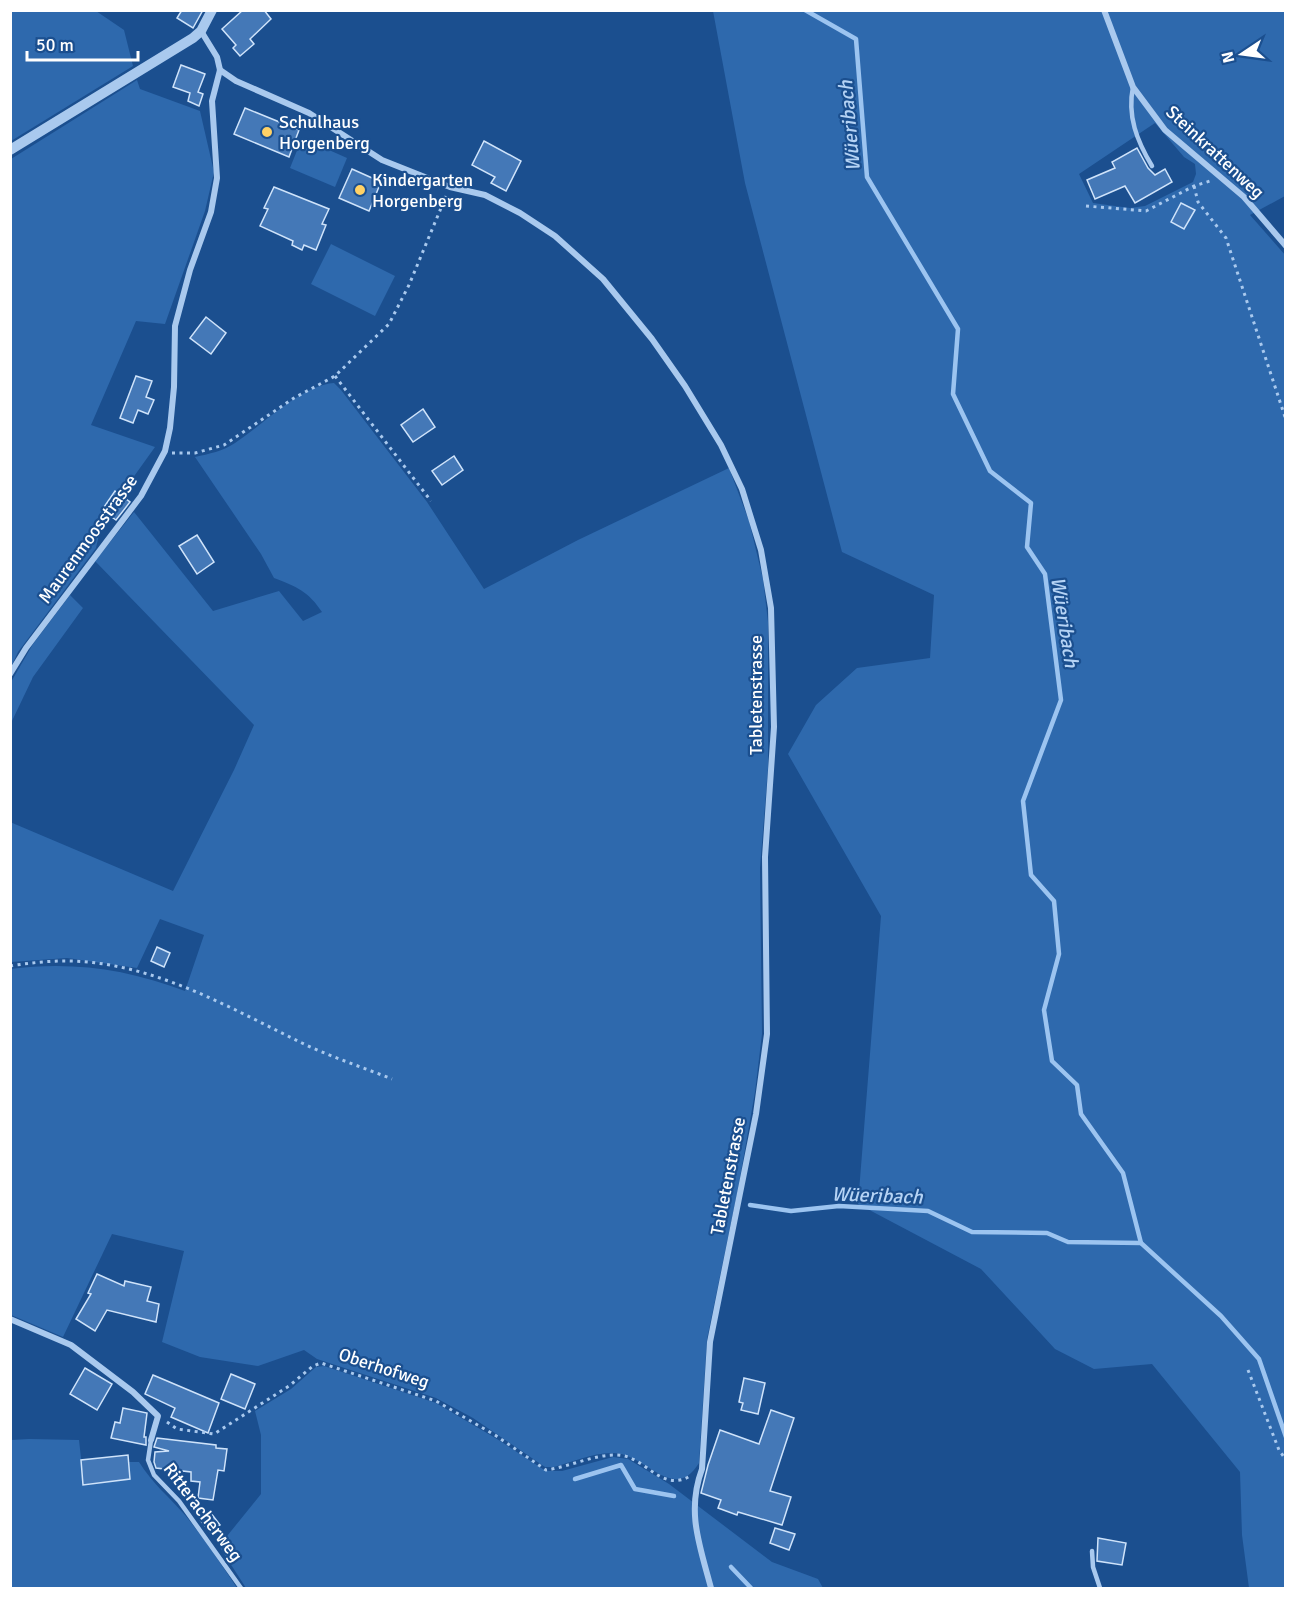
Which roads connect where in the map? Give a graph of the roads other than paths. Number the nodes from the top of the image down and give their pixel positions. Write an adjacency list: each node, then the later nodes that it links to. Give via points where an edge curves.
1 (213, 10): 3 (street)
2 (1104, 10): 5 (street, Steinkrattenweg)
3 (201, 31): 4 (street); 6 (street)
4 (220, 70): 9 (street, Maurenmoosstrasse, via 212,101 218,178 175,326 174,387 165,451 141,496); 14 (street, Tabletenstrasse, via 309,113 382,160 450,187 485,195 555,236 603,279 652,339 721,445 742,489 761,550 771,608 774,727 765,858 766,1034 756,1114 710,1342 702,1469 693,1510)
5 (1133, 87): 7 (lane, via 1133,126); 8 (street, Steinkrattenweg, via 1165,130 1244,197)
6 (10, 150)
7 (1152, 166)
8 (1286, 246)
9 (10, 674)
10 (10, 1319): 11 (street, Ritteracherweg, via 71,1345 133,1392 158,1416)
11 (151, 1440): 13 (lane, Ritteracherweg, via 147,1461 154,1475 179,1501)
12 (1092, 1551): 15 (lane)
13 (242, 1588)
14 (711, 1588)
15 (1100, 1588)

